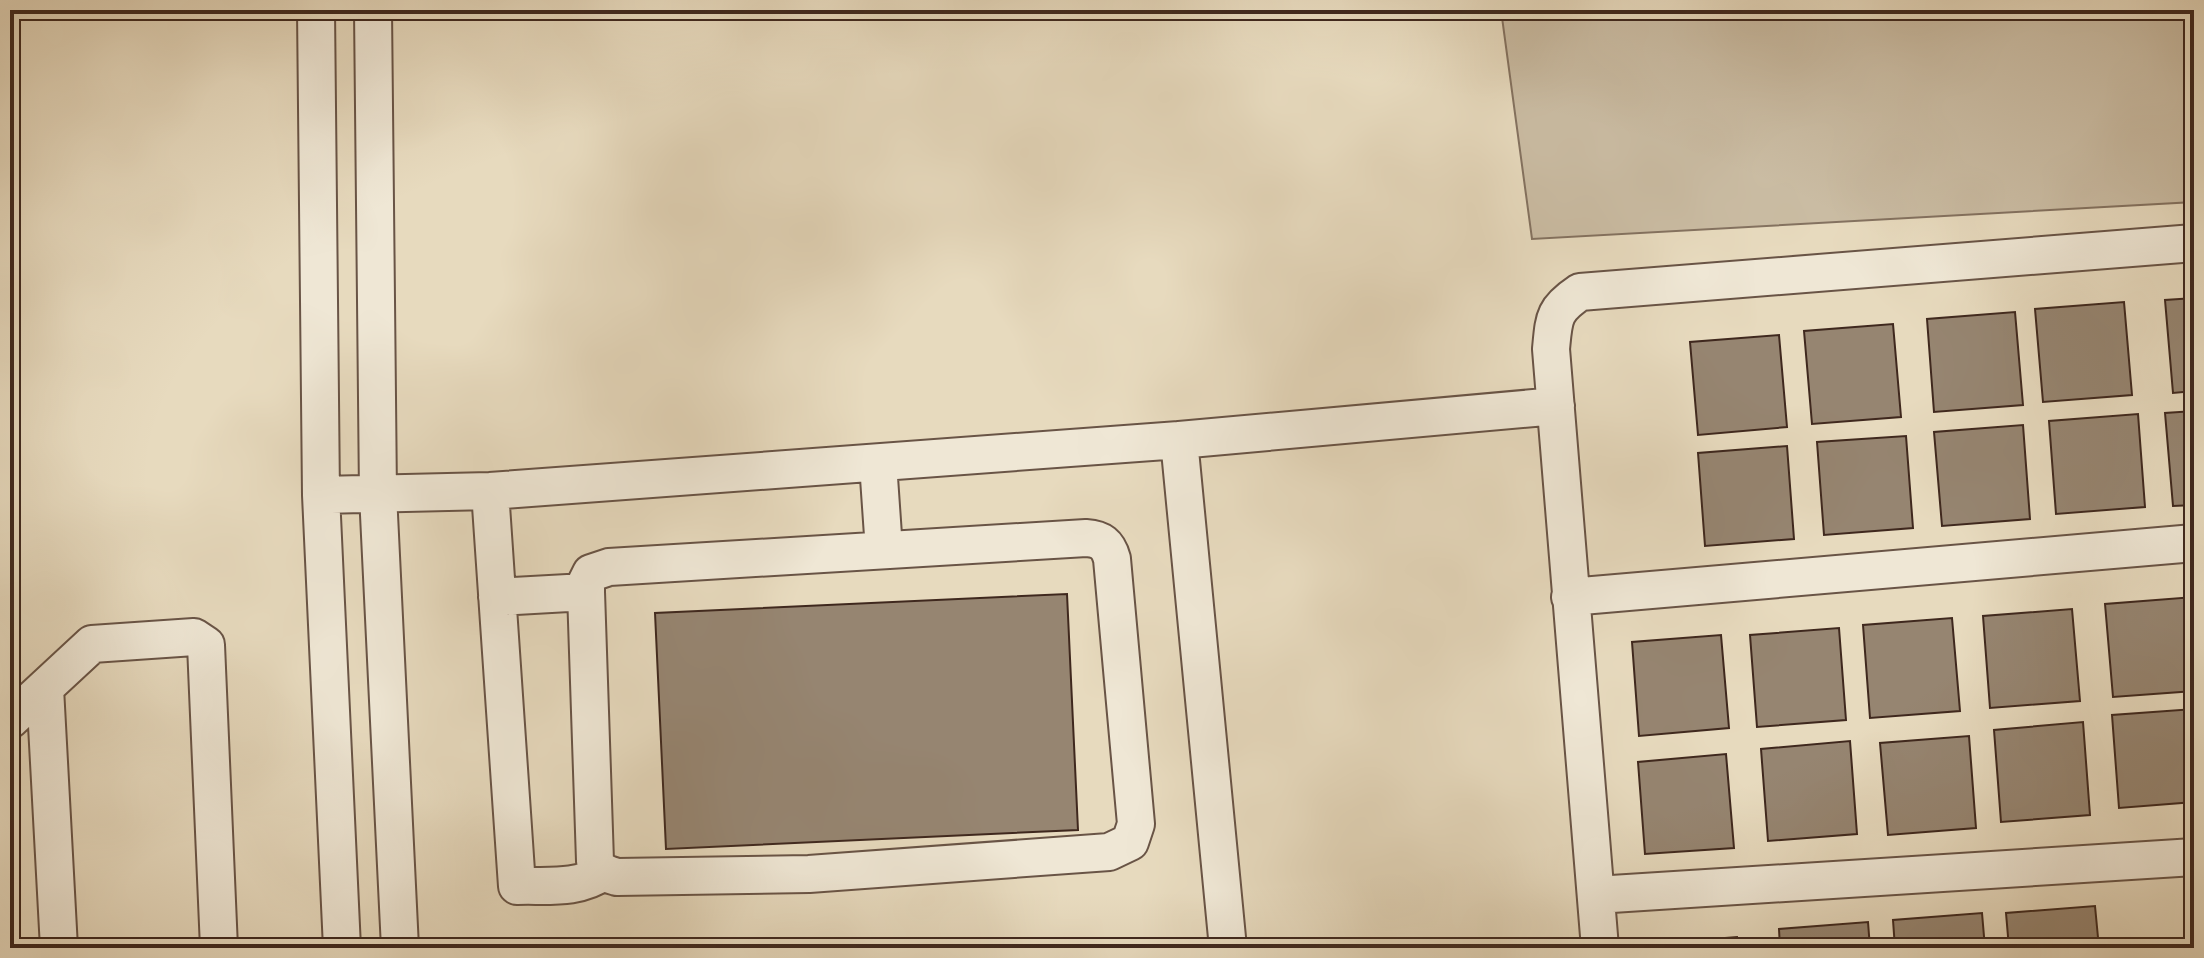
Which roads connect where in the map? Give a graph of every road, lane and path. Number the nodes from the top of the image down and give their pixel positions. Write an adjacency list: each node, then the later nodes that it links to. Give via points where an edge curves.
1 (316, 10): 9 (street)
2 (373, 10): 8 (street)
3 (2194, 243): 4 (street, via 1580,292 1560,306 1554,321)
4 (1556, 406): 5 (street); 14 (street)
5 (1179, 440): 6 (street); 24 (street)
6 (878, 463): 7 (street); 11 (street)
7 (490, 491): 8 (street); 13 (street)
8 (378, 494): 9 (street); 23 (street)
9 (321, 495): 22 (street)
10 (2194, 543): 14 (street)
11 (884, 550): 12 (street, via 609,567 591,573); 18 (street, via 1086,538 1109,548 1136,824 1130,842 1109,852 809,874 617,877)
12 (586, 592): 13 (street); 18 (street, via 595,861)
13 (497, 597): 18 (street, via 517,886 576,885)
14 (1570, 597): 19 (street)
15 (45, 688): 16 (street); 20 (street); 21 (street, via 92,644 194,637 206,645)
16 (10, 720)
17 (2194, 857): 19 (street)
18 (603, 872)
19 (1596, 895): 25 (street)
20 (59, 948)
21 (219, 948)
22 (342, 948)
23 (400, 948)
24 (1228, 948)
25 (1600, 948)

